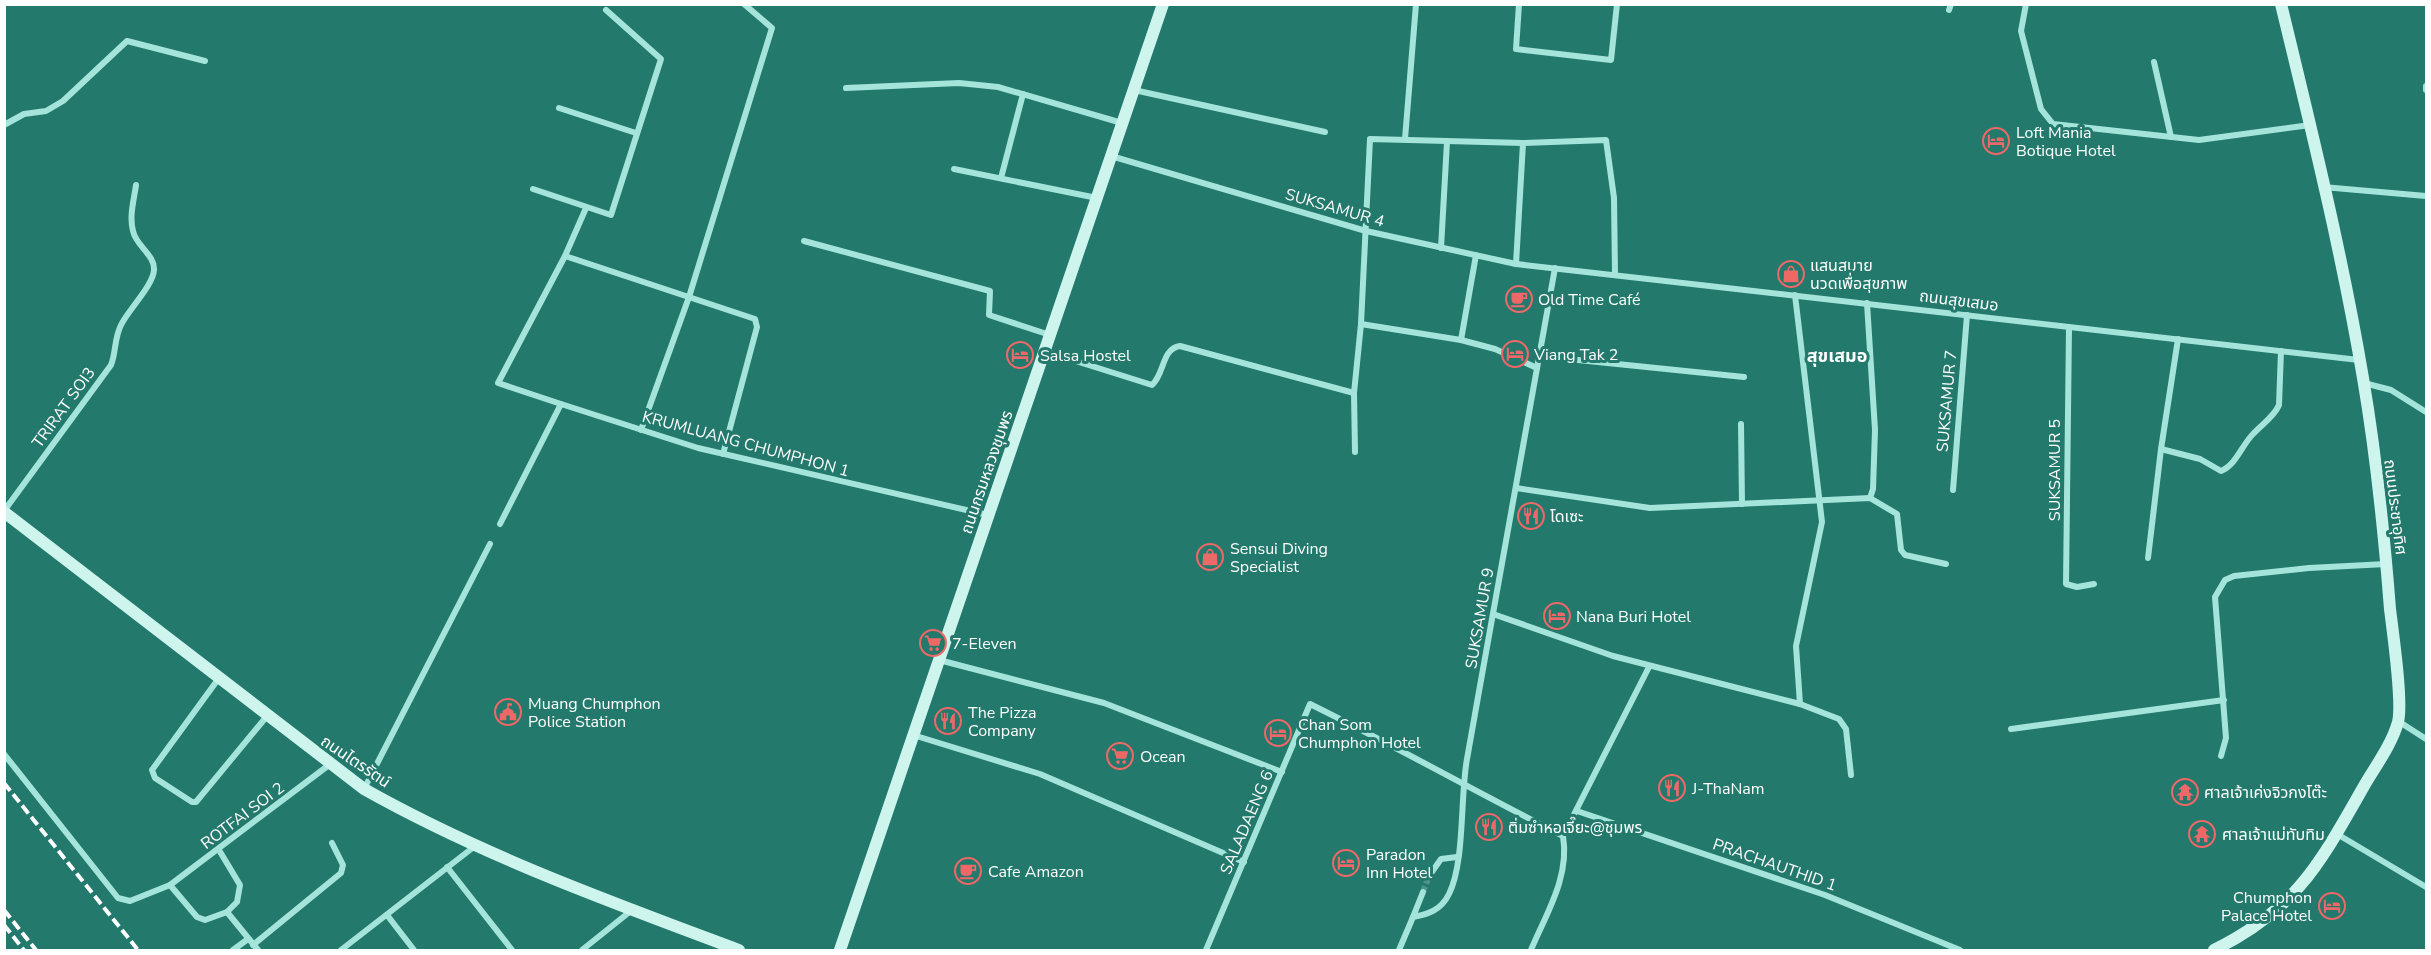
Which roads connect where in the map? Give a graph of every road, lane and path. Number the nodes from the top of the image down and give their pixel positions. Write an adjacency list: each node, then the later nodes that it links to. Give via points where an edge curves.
1 (744, 4): 42 (street, via 772,28)
2 (1163, 4): 12 (street, ถนนกรมหลวงชุมพร)
3 (1416, 4): 21 (street)
4 (1519, 4): 5 (street, via 1516,49 1611,60)
5 (1617, 4)
6 (2026, 4): 20 (street, via 2021,31 2041,109 2053,124)
7 (2281, 4): 17 (street, ถนนประชาอุทิศ)
8 (606, 10): 19 (street, via 662,59)
9 (205, 61): 16 (street, via 127,41 63,101)
10 (2154, 62): 20 (street)
11 (846, 88): 13 (street, via 959,83)
12 (1134, 90): 15 (street, ถนนกรมหลวงชุมพร); 18 (street)
13 (1023, 94): 15 (street); 26 (street)
14 (560, 108): 19 (street)
15 (1122, 123): 24 (street, ถนนกรมหลวงชุมพร)
16 (4, 125)
17 (2310, 125): 20 (street, via 2199,140); 28 (street, ถนนประชาอุทิศ)
18 (1324, 132)
19 (636, 133): 32 (street, via 611,216)
20 (2171, 137)
21 (1405, 140): 22 (street); 33 (street, via 1370,139)
22 (1447, 142): 23 (street); 35 (street)
23 (1523, 143): 38 (street); 40 (street, via 1606,140 1614,198)
24 (1111, 156): 31 (street, ถนนกรมหลวงชุมพร); 33 (street, SUKSAMUR 4)
25 (954, 169): 26 (street)
26 (1001, 178): 31 (street)
27 (136, 185): 70 (street, TRIRAT SOI3, via 133,232 153,261 150,281 119,328 111,365)
28 (2323, 187): 30 (street); 53 (street, ถนนประชาอุทิศ)
29 (532, 189): 32 (street)
30 (2427, 196)
31 (1097, 198): 47 (street, ถนนกรมหลวงชุมพร)
32 (586, 208): 37 (street)
33 (1366, 231): 35 (street, SUKSAMUR 4); 45 (street)
34 (804, 241): 47 (street, via 990,291 989,315)
35 (1442, 248): 36 (street, SUKSAMUR 4)
36 (1476, 255): 38 (street, SUKSAMUR 4); 49 (street)
37 (565, 256): 42 (street); 58 (street, KRUMLUANG CHUMPHON 1, via 498,383)
38 (1516, 264): 39 (street, SUKSAMUR 4)
39 (1555, 268): 40 (street, ถนนสุขเสมอ); 52 (street, SUKSAMUR 9)
40 (1615, 274): 41 (street, ถนนสุขเสมอ)
41 (1795, 295): 43 (street, ถนนสุขเสมอ); 68 (street)
42 (689, 297): 61 (street); 64 (street, via 755,319 757,327)
43 (1867, 303): 44 (street, ถนนสุขเสมอ); 67 (street, via 1875,429 1874,489)
44 (1967, 315): 46 (street, ถนนสุขเสมอ); 66 (street, SUKSAMUR 7)
45 (1361, 324): 49 (street); 57 (street)
46 (2068, 327): 48 (street, ถนนสุขเสมอ); 77 (street, SUKSAMUR 5, via 2067,584)
47 (1050, 335): 50 (street, ถนนกรมหลวงชุมพร)
48 (2178, 339): 51 (street, ถนนสุขเสมอ); 62 (street)
49 (1461, 340): 54 (street, via 1495,349)
50 (1044, 351): 57 (street, via 1152,385 1159,380 1168,352 1180,346); 71 (street, ถนนกรมหลวงชุมพร)
51 (2281, 351): 53 (street, ถนนสุขเสมอ); 62 (street, via 2276,412 2251,435 2228,468 2221,471 2200,459)
52 (1539, 356): 54 (street, SUKSAMUR 9); 55 (street)
53 (2360, 360): 56 (street, ถนนประชาอุทิศ)
54 (1537, 368): 65 (street, SUKSAMUR 9)
55 (1744, 377)
56 (2364, 382): 59 (street, via 2391,390); 76 (street, ถนนประชาอุทิศ)
57 (1354, 393): 63 (street)
58 (561, 404): 61 (street, KRUMLUANG CHUMPHON 1); 72 (street)
59 (2427, 412)
60 (1741, 424): 69 (street)
61 (641, 430): 64 (street, KRUMLUANG CHUMPHON 1)
62 (2161, 449): 74 (street)
63 (1355, 452)
64 (723, 454): 71 (street, KRUMLUANG CHUMPHON 1)
65 (1516, 488): 69 (street, via 1650,508); 78 (street, SUKSAMUR 9)
66 (1953, 490)
67 (1870, 498): 68 (street); 75 (street, via 1897,514 1905,555)
68 (1819, 500): 69 (street); 83 (street, via 1821,532 1796,646)
69 (1742, 504)
70 (4, 512): 81 (street, ถนนไตรรัตน์)
71 (988, 516): 79 (street, ถนนกรมหลวงชุมพร)
72 (500, 524)
73 (490, 544): 95 (street)
74 (2148, 558)
75 (1946, 564)
76 (2386, 564): 82 (street, via 2309,568 2225,580 2215,597); 85 (street, ถนนประชาอุทิศ)
77 (2094, 584)
78 (1493, 614): 80 (street); 94 (street, SUKSAMUR 9)
79 (939, 660): 87 (street, ถนนกรมหลวงชุมพร); 92 (street, via 1104,703)
80 (1649, 667): 83 (street); 96 (street)
81 (219, 678): 84 (street, ถนนไตรรัตน์); 84 (street, via 152,770 155,778 196,802)
82 (2224, 700): 86 (street); 90 (street, via 2226,738)
83 (1800, 704): 93 (street, via 1839,719 1846,729)
84 (267, 716): 91 (street, ถนนไตรรัตน์)
85 (2398, 721): 88 (street); 97 (street, ถนนประชาอุทิศ)
86 (2011, 729)
87 (914, 735): 103 (street, via 1040,774); 121 (street, ถนนกรมหลวงชุมพร)
88 (2427, 739)
89 (4, 754): 106 (street, ROTFAI SOI 2, via 117,898 130,901)
90 (2221, 756)
91 (329, 765): 95 (street, ถนนไตรรัตน์); 101 (street, ROTFAI SOI 2)
92 (1282, 772): 94 (street, SALADAENG 6, via 1310,704); 103 (street, SALADAENG 6)
93 (1851, 775)
94 (1463, 785): 98 (street); 102 (street, SUKSAMUR 9)
95 (364, 789): 100 (street, ถนนไตรรัตน์)
96 (1578, 811): 98 (street); 125 (street, PRACHAUTHID 1, via 1825,895)
97 (2337, 833): 107 (street); 126 (street, ถนนประชาอุทิศ, via 2305,883 2280,909 2257,928)
98 (1563, 836): 124 (street, via 1564,872)
99 (332, 843): 114 (street, via 343,865 342,873)
100 (475, 846): 104 (street); 109 (street, ถนนไตรรัตน์)
101 (219, 850): 106 (street, ROTFAI SOI 2); 110 (street, via 240,885 237,902)
102 (1457, 857): 105 (street, via 1441,859); 112 (street, SUKSAMUR 9, via 1449,893 1440,907)
103 (1244, 862): 122 (street, SALADAENG 6)
104 (447, 867): 111 (street); 118 (street)
105 (1429, 876)
106 (170, 885): 110 (street, via 197,918 205,920)
107 (2427, 887)
108 (1423, 892): 112 (street)
109 (633, 910): 119 (street); 120 (street, ถนนไตรรัตน์)
110 (227, 912): 113 (street)
111 (387, 915): 116 (street); 117 (street)
112 (1413, 917): 123 (street)
113 (248, 939): 114 (street); 115 (street)
114 (256, 948)
115 (233, 951)
116 (341, 951)
117 (414, 951)
118 (512, 951)
119 (582, 951)
120 (739, 951)
121 (840, 951)
122 (1206, 951)
123 (1399, 951)
124 (1531, 951)
125 (1960, 951)
126 (2214, 951)

